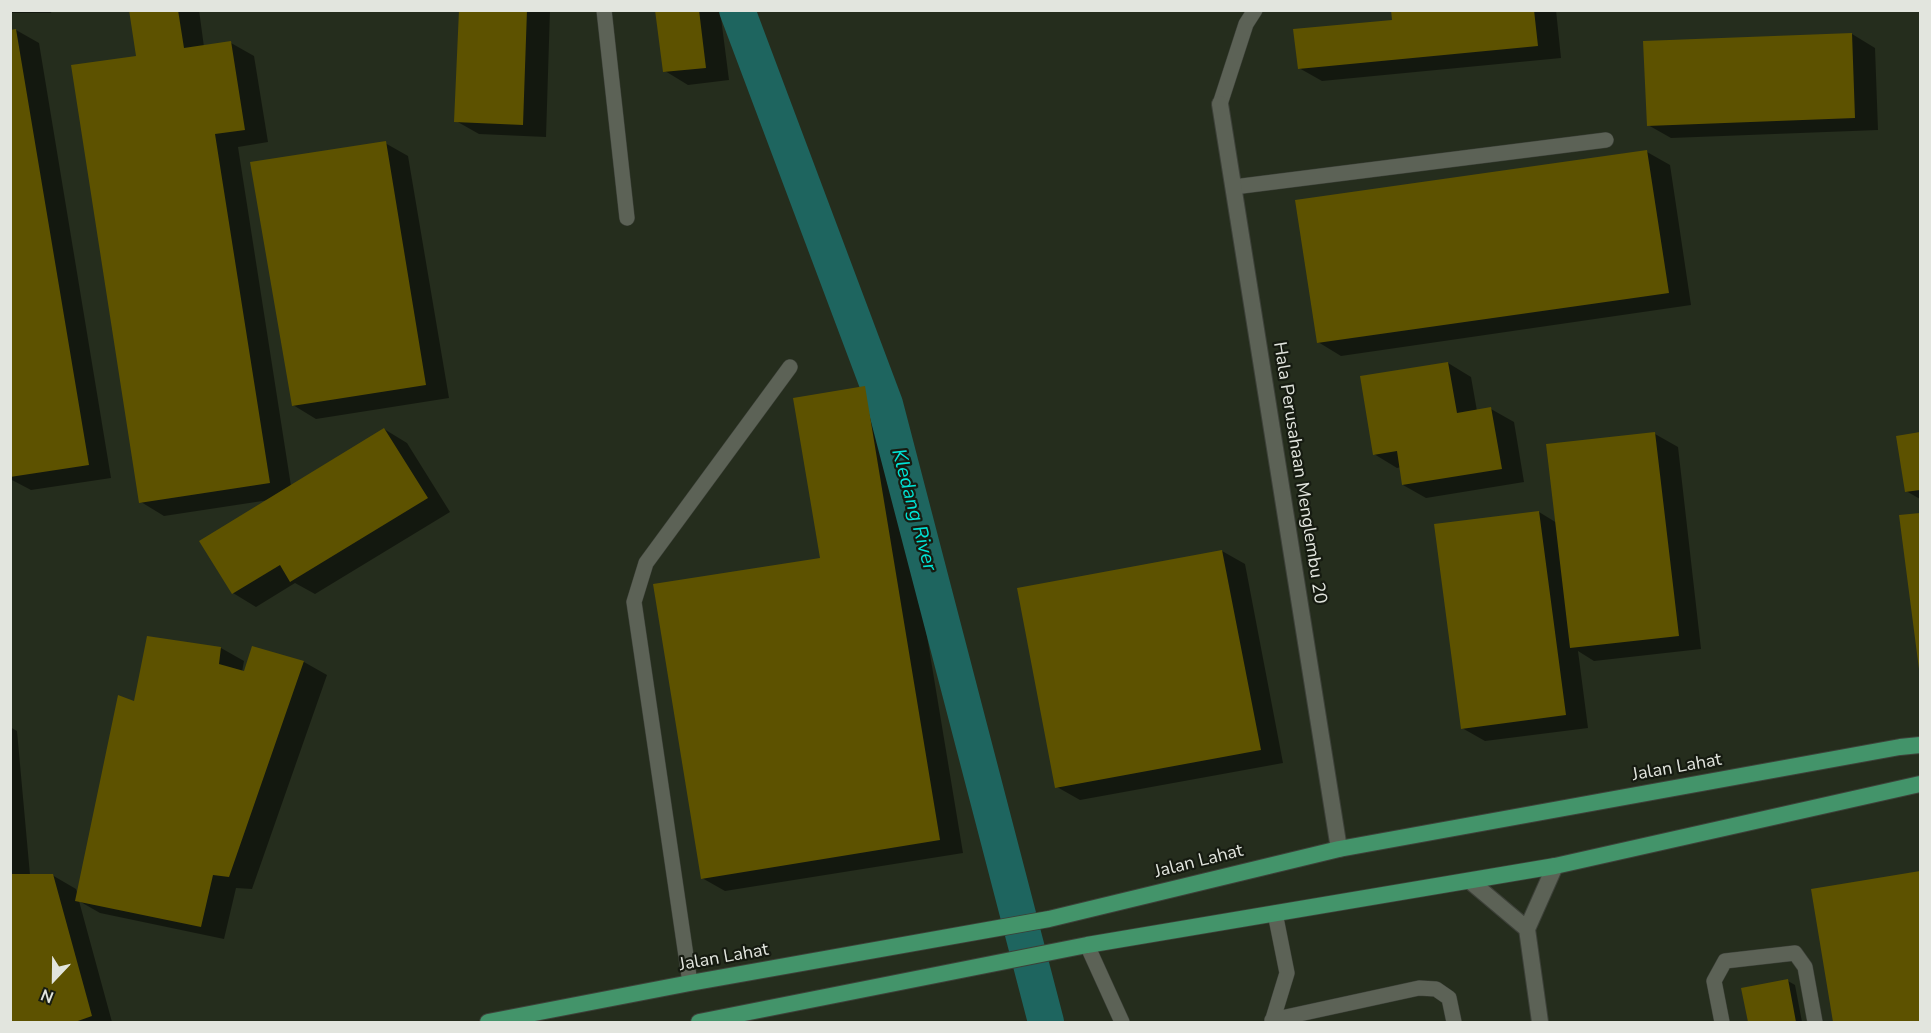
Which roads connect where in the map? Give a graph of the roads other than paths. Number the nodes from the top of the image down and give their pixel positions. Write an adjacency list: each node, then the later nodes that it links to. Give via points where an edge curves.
1 (604, 10): 6 (lane)
2 (1255, 10): 3 (lane, via 1246,24)
3 (1220, 104): 5 (street, Hala Perusahaan Menglembu 20)
4 (1606, 140): 5 (lane)
5 (1234, 187): 10 (street, Hala Perusahaan Menglembu 20)
6 (627, 218)
7 (790, 367): 16 (lane, via 646,563 634,602)
8 (1920, 745): 10 (main road, Jalan Lahat)
9 (1920, 784): 11 (main road)
10 (1339, 849): 16 (main road, Jalan Lahat, via 1049,919)
11 (1555, 866): 12 (main road); 14 (street)
12 (1470, 881): 13 (main road); 14 (street)
13 (1275, 913): 15 (main road); 18 (lane, via 1287,973)
14 (1527, 929): 23 (street)
15 (1086, 945): 17 (main road); 21 (lane)
16 (690, 983): 19 (main road, Jalan Lahat)
17 (749, 1018): 20 (main road)
18 (1272, 1021): 22 (lane, via 1419,988 1436,989 1449,998)
19 (488, 1023)
20 (699, 1023)
21 (1122, 1023)
22 (1454, 1023)
23 (1540, 1023)
24 (1722, 1023): 25 (lane, via 1714,981 1725,961 1795,953 1805,967)
25 (1815, 1023)

